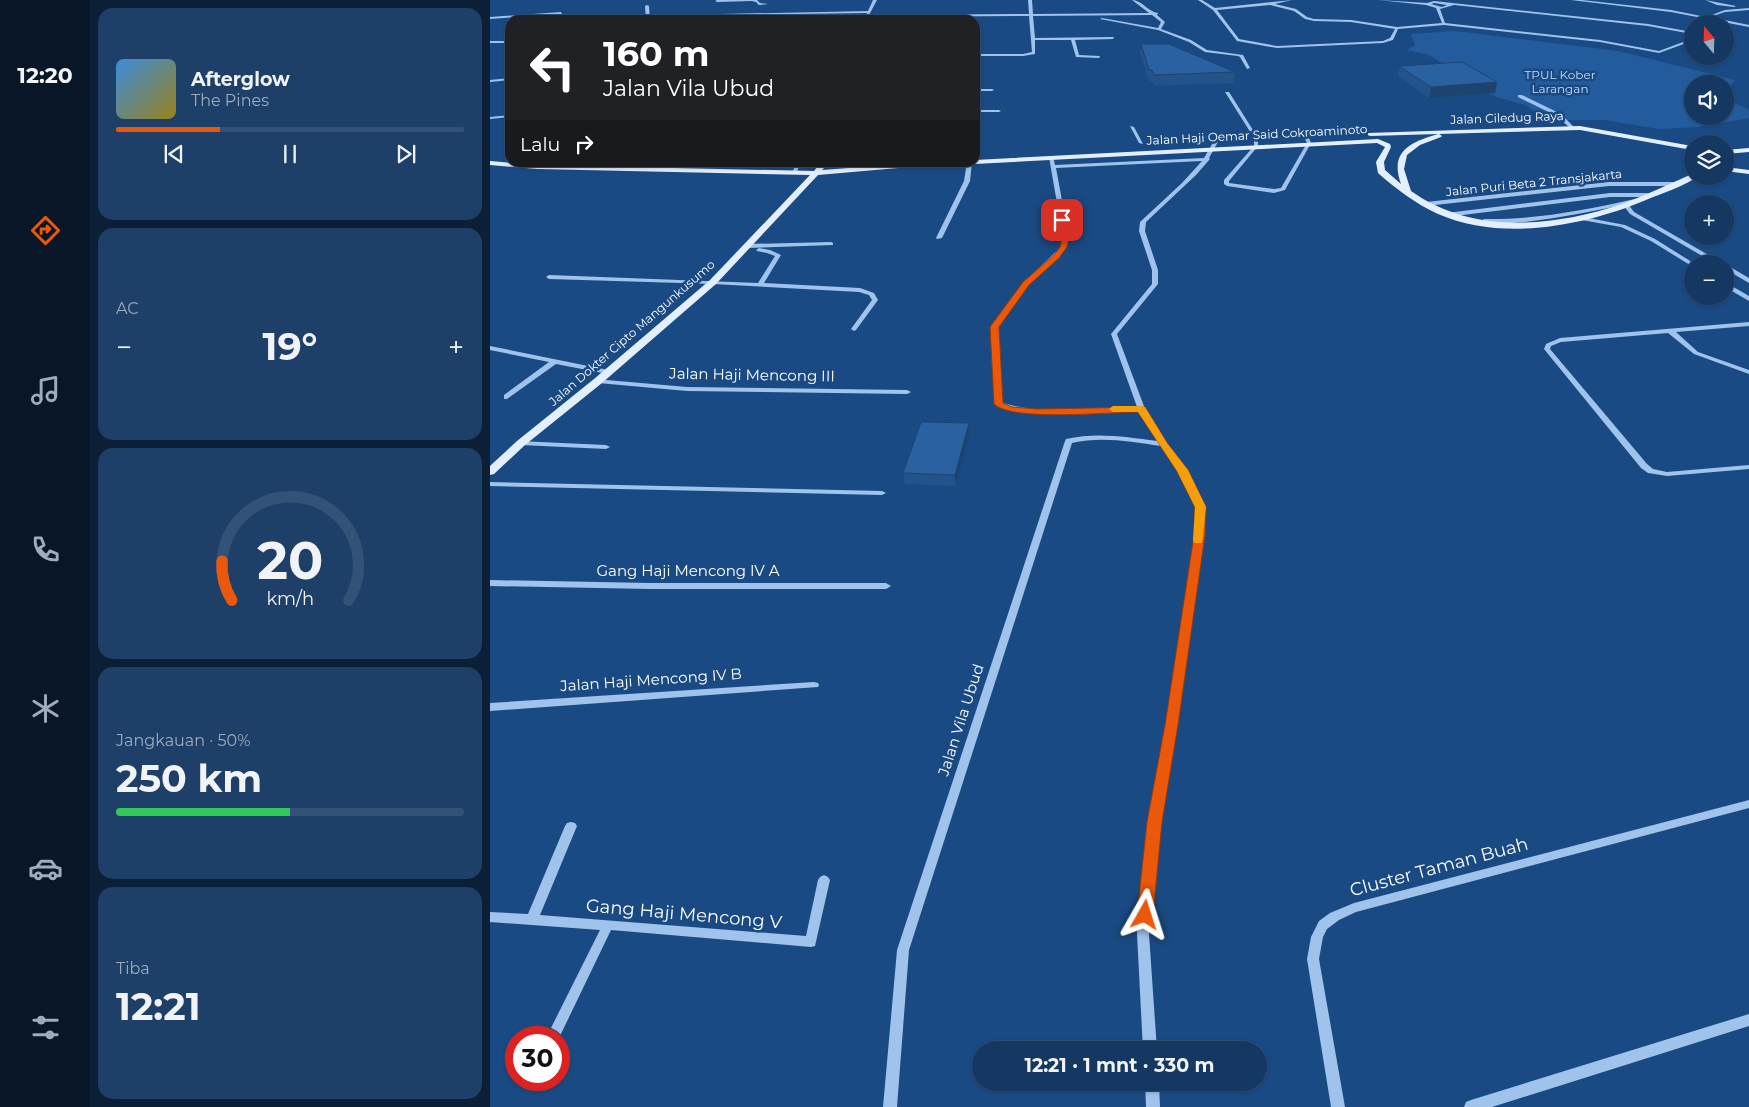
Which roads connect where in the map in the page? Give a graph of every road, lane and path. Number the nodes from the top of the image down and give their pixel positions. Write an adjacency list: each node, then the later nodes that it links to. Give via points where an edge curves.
1 (876, 0): 28 (street)
2 (1030, 0): 29 (street)
3 (1134, 0): 23 (street)
4 (1200, 0): 19 (street)
5 (1290, 0): 13 (street)
6 (1380, 0): 14 (street)
7 (1573, 0): 31 (street)
8 (1707, 0): 17 (street)
9 (717, 1): 12 (street, via 752,0); 21 (street)
10 (1434, 1): 11 (street); 14 (street)
11 (1448, 2): 16 (street, via 1450,7); 43 (street)
12 (766, 4)
13 (1270, 4): 19 (street); 41 (street, via 1299,11 1314,20 1351,20)
14 (1428, 4): 16 (street)
15 (648, 6): 25 (street)
16 (1438, 8): 39 (street)
17 (1732, 8): 18 (street); 32 (street); 33 (street); 34 (street)
18 (1749, 8)
19 (1214, 9): 41 (street, via 1238,40 1277,47 1383,42 1392,39)
20 (561, 12): 24 (street)
21 (721, 14): 22 (street)
22 (753, 14): 26 (street); 27 (street)
23 (1156, 14): 30 (street); 42 (street, via 1163,22)
24 (526, 15)
25 (648, 15)
26 (749, 15)
27 (810, 15)
28 (868, 15)
29 (1030, 15): 30 (street); 36 (street); 46 (street)
30 (1080, 15): 42 (street)
31 (1688, 15)
32 (1700, 15)
33 (1712, 15)
34 (1723, 15)
35 (505, 17): 37 (street)
36 (980, 17)
37 (490, 18)
38 (1734, 23): 40 (street)
39 (1444, 24): 41 (street); 49 (street, via 1600,41 1659,52)
40 (1749, 26)
41 (1397, 28)
42 (1158, 29): 52 (street, via 1184,38 1206,51 1241,56)
43 (1684, 32)
44 (1112, 38): 45 (street)
45 (1073, 39): 46 (street); 51 (street, via 1077,56)
46 (1032, 40): 50 (street, via 1032,54)
47 (490, 42): 48 (street)
48 (505, 42)
49 (1684, 43)
50 (980, 55)
51 (1099, 57)
52 (1248, 68)
53 (505, 80): 54 (street)
54 (490, 81)
55 (980, 90): 56 (street)
56 (992, 90)
57 (1227, 93): 71 (street)
58 (1520, 96): 64 (street, via 1559,114)
59 (999, 111): 60 (street)
60 (980, 112)
61 (505, 116): 62 (street)
62 (490, 118)
63 (1132, 127): 72 (street)
64 (1573, 128): 65 (main road, Jalan Ciledug Raya); 75 (main road, Jalan Ciledug Raya)
65 (1470, 130): 67 (main road, Jalan Ciledug Raya); 95 (main road, via 1433,138 1407,150 1400,168)
66 (1320, 136): 67 (main road, Jalan Ciledug Raya); 70 (main road, Jalan Haji Oemar Said Cokroaminoto)
67 (1370, 138): 70 (main road, Jalan Haji Oemar Said Cokroaminoto, via 1327,143); 95 (main road, Jalan Haji Oemar Said Cokroaminoto, via 1388,145 1379,169)
68 (1208, 140): 69 (main road, Jalan Haji Oemar Said Cokroaminoto)
69 (1217, 140): 71 (main road, Jalan Haji Oemar Said Cokroaminoto); 76 (street)
70 (1307, 140): 71 (main road, Jalan Haji Oemar Said Cokroaminoto); 71 (street, via 1283,189 1274,191 1226,184)
71 (1256, 142): 76 (main road, Jalan Haji Oemar Said Cokroaminoto)
72 (1141, 143): 73 (main road, Jalan Haji Oemar Said Cokroaminoto); 74 (main road, Jalan Haji Oemar Said Cokroaminoto)
73 (1151, 143)
74 (1132, 144)
75 (1684, 146)
76 (1214, 148): 81 (main road, Jalan Haji Oemar Said Cokroaminoto); 82 (street)
77 (1749, 150): 78 (main road)
78 (1734, 151)
79 (490, 155): 80 (main road)
80 (505, 157)
81 (1051, 157): 83 (main road, Jalan Haji Oemar Said Cokroaminoto); 91 (street)
82 (1207, 158): 91 (street); 127 (street, via 1143,222 1142,231 1155,270 1155,284 1114,334)
83 (980, 162)
84 (490, 163): 85 (main road)
85 (505, 164)
86 (543, 167): 92 (main road)
87 (799, 167): 92 (street)
88 (819, 167): 92 (main road)
89 (822, 167): 107 (main road, Jalan Dokter Cipto Mangunkusumo)
90 (969, 167): 104 (street, via 967,181)
91 (1053, 167): 127 (street, via 1066,238 1064,247 1026,283 994,327 999,404 1011,410 1037,412)
92 (794, 173)
93 (1684, 180): 94 (main road, Jalan Haji Oemar Said Cokroaminoto)
94 (1675, 184): 96 (main road, Jalan Haji Oemar Said Cokroaminoto); 98 (street, Jalan Puri Beta 2 Transjakarta, via 1609,184)
95 (1408, 191): 98 (main road, Jalan Haji Oemar Said Cokroaminoto)
96 (1647, 195): 97 (main road, Jalan Haji Oemar Said Cokroaminoto); 100 (street, Jalan Puri Beta 2 Transjakarta, via 1610,196)
97 (1635, 201): 99 (main road, Jalan Haji Oemar Said Cokroaminoto); 102 (street, Jalan Puri Beta 2 Transjakarta, via 1520,219)
98 (1426, 204): 100 (main road, Jalan Haji Oemar Said Cokroaminoto)
99 (1626, 205): 101 (main road, Jalan Haji Oemar Said Cokroaminoto); 103 (street, via 1632,213)
100 (1446, 215): 102 (main road, Jalan Haji Oemar Said Cokroaminoto)
101 (1578, 218): 102 (main road, Jalan Haji Oemar Said Cokroaminoto, via 1514,225); 105 (street, via 1623,226)
102 (1466, 220)
103 (1674, 236): 105 (street); 108 (street)
104 (939, 238)
105 (1653, 240): 109 (street)
106 (831, 244): 107 (street)
107 (746, 248): 113 (main road, Jalan Dokter Cipto Mangunkusumo); 114 (street, via 778,255)
108 (1706, 255)
109 (1684, 259)
110 (1734, 273): 112 (street)
111 (549, 277): 113 (street)
112 (1749, 281)
113 (713, 282): 114 (street); 122 (main road, Jalan Dokter Cipto Mangunkusumo)
114 (760, 285): 118 (street, via 860,290 872,294 875,300)
115 (1734, 290): 116 (street)
116 (1749, 299)
117 (1749, 324): 119 (street)
118 (854, 329)
119 (1669, 330): 123 (street, via 1696,352); 132 (street, via 1560,340 1552,342 1547,349 1650,471 1667,474)
120 (490, 348): 121 (street)
121 (555, 361): 122 (street); 126 (street)
122 (608, 372): 124 (main road, Jalan Dokter Cipto Mangunkusumo)
123 (1749, 372)
124 (598, 381): 125 (street, Jalan Haji Mencong III, via 688,389); 128 (main road, Jalan Dokter Cipto Mangunkusumo)
125 (907, 392)
126 (507, 397)
127 (1141, 409): 129 (street)
128 (521, 443): 130 (street); 131 (main road, Jalan Dokter Cipto Mangunkusumo)
129 (1163, 444): 148 (street, via 1182,470 1201,507 1172,725 1154,822 1143,934); 150 (street, Jalan Vila Ubud, via 1102,436 1084,436 1069,441 903,950)
130 (606, 447)
131 (494, 463): 133 (main road, Jalan Dokter Cipto Mangunkusumo)
132 (1749, 467)
133 (490, 472)
134 (490, 484): 135 (street)
135 (882, 493)
136 (490, 583): 137 (street, Gang Haji Mencong IV A)
137 (886, 586)
138 (814, 685): 139 (street, Jalan Haji Mencong IV B)
139 (490, 707)
140 (1749, 804): 152 (street, Cluster Taman Buah, via 1354,908 1326,919 1316,936 1313,959)
141 (571, 826): 144 (street)
142 (824, 880): 145 (street, Gang Haji Mencong V, via 811,942)
143 (490, 917): 144 (street, Gang Haji Mencong V)
144 (532, 919): 145 (street, Gang Haji Mencong V)
145 (608, 925): 147 (street)
146 (1749, 1020): 153 (street)
147 (558, 1026)
148 (1149, 1041)
149 (1152, 1091): 151 (street)
150 (890, 1107)
151 (1153, 1107)
152 (1338, 1107)
153 (1471, 1107)

